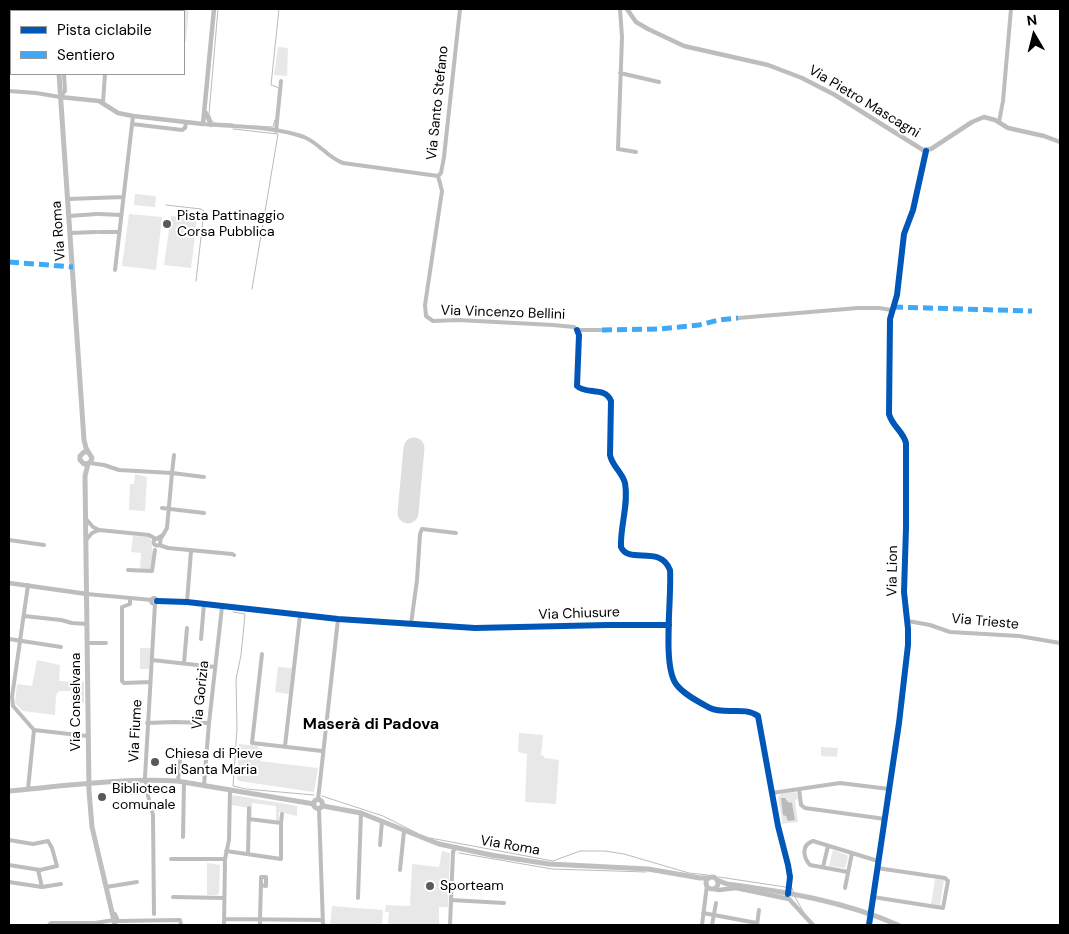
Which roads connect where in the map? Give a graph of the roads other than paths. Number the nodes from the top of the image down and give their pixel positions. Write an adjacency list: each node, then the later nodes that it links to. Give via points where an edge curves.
1 (214, 9): 15 (street)
2 (460, 9): 29 (street, Via Santo Stefano, via 444,156)
3 (620, 9): 6 (street)
4 (627, 9): 27 (street, Via Pietro Mascagni, via 642,26 684,46 768,65 802,78)
5 (1011, 9): 18 (street)
6 (620, 73): 11 (street); 28 (street, via 618,149)
7 (59, 75): 13 (main road, Via Roma)
8 (64, 75): 13 (street, Via Roma, via 64,91)
9 (105, 75): 14 (street)
10 (281, 81): 25 (street)
11 (659, 82)
12 (9, 91): 13 (street)
13 (60, 97): 14 (street, Via Santo Stefano); 31 (main road, Via Roma)
14 (103, 102): 16 (street, Via Santo Stefano, via 118,112)
15 (205, 106): 21 (street); 22 (street); 23 (street)
16 (133, 116): 17 (street, Via Santo Stefano); 20 (street)
17 (160, 120): 19 (street, Via Santo Stefano); 24 (street)
18 (999, 122): 26 (street, Via Pietro Mascagni, via 1008,128); 27 (street, Via Pietro Mascagni, via 988,117 980,118)
19 (186, 123): 21 (street, Via Santo Stefano); 24 (street, Via Santo Stefano, via 184,129)
20 (132, 124): 24 (street); 30 (street)
21 (196, 124): 22 (street, Via Santo Stefano)
22 (203, 124): 23 (street, Via Santo Stefano)
23 (211, 125): 25 (street, Via Santo Stefano)
24 (159, 127)
25 (276, 131): 29 (street, Via Santo Stefano, via 308,139 343,163)
26 (1060, 142)
27 (926, 151): 37 (street, Via Lion, via 913,210 904,234)
28 (636, 152)
29 (438, 176): 39 (street, Via Vincenzo Bellini, via 442,191 425,305 429,320 553,325)
30 (124, 198): 31 (street); 32 (street)
31 (68, 199): 33 (main road, Via Roma)
32 (122, 215): 33 (street); 34 (street)
33 (69, 216): 35 (main road, Via Roma)
34 (119, 232): 35 (street); 36 (street)
35 (70, 233): 41 (main road, Via Roma)
36 (115, 270)
37 (892, 310): 38 (street, via 864,308); 72 (street, Via Lion, via 888,331 889,414 906,443 904,592)
38 (738, 318)
39 (577, 330): 40 (street, Via Vincenzo Bellini); 75 (street, via 577,386 582,390 603,392 611,401 610,455 625,487 623,551 655,556 669,566)
40 (602, 330)
41 (87, 453): 43 (main road, via 92,458); 43 (main road, via 80,458); 44 (street)
42 (174, 455): 45 (street)
43 (87, 463): 44 (street); 50 (main road, Via Conselvana)
44 (104, 465): 45 (street, via 123,470)
45 (172, 473): 46 (street); 48 (street)
46 (204, 477)
47 (162, 508): 48 (street)
48 (170, 508): 49 (street); 55 (street, via 167,528)
49 (204, 513)
50 (86, 519): 51 (street); 54 (main road, Via Conselvana)
51 (99, 530): 54 (street); 55 (street, via 149,535)
52 (456, 533): 74 (street, via 422,529)
53 (9, 540): 56 (street); 57 (street)
54 (86, 540): 63 (main road, Via Conselvana)
55 (157, 543): 58 (street, via 168,548); 60 (street, via 152,571)
56 (44, 545)
57 (9, 547)
58 (191, 550): 59 (street); 66 (street)
59 (234, 555)
60 (128, 570)
61 (9, 582): 62 (street)
62 (28, 585): 63 (street); 70 (street)
63 (86, 594): 64 (street, Via Chiusure); 73 (main road, Via Conselvana)
64 (130, 598): 65 (street, Via Chiusure); 90 (street, Via Fiume, via 130,604 122,607 122,680)
65 (155, 602): 66 (street, Via Chiusure); 85 (street, Via Fiume)
66 (187, 602): 67 (street, Via Chiusure)
67 (204, 604): 68 (street, Via Chiusure); 77 (street)
68 (222, 607): 69 (street, Via Chiusure); 87 (street, Via Gorizia)
69 (300, 615): 71 (street, Via Chiusure); 95 (street)
70 (24, 616): 73 (street); 79 (street)
71 (338, 619): 74 (street, Via Chiusure); 96 (street)
72 (908, 621): 80 (street, Via Trieste, via 950,632); 104 (street, Via Lion, via 906,665)
73 (87, 624): 81 (main road, Via Conselvana)
74 (411, 624): 75 (street, Via Chiusure, via 475,628)
75 (670, 625): 107 (street, via 670,668 679,688 714,709 751,712 758,716)
76 (187, 628): 86 (street)
77 (201, 638)
78 (9, 639): 79 (street)
79 (21, 640): 83 (street); 89 (street)
80 (1060, 642)
81 (87, 643): 82 (street); 94 (main road, Via Conselvana)
82 (106, 643)
83 (61, 647)
84 (262, 654): 95 (street, via 252,743)
85 (152, 660): 86 (street); 90 (street, Via Fiume)
86 (184, 663): 87 (street)
87 (215, 667): 92 (street, Via Gorizia)
88 (9, 678): 89 (street)
89 (15, 679): 93 (street, via 12,703)
90 (150, 682): 91 (street, Via Fiume)
91 (147, 723): 92 (street); 98 (street, Via Fiume)
92 (209, 723): 101 (street, Via Gorizia)
93 (34, 730): 94 (street); 102 (street)
94 (87, 736): 100 (main road, Via Conselvana)
95 (285, 746): 96 (street)
96 (322, 751): 108 (street)
97 (180, 761): 99 (street)
98 (146, 780): 99 (main road); 100 (main road); 159 (street, Via Fiume, via 153,815)
99 (181, 781): 101 (main road); 118 (street)
100 (88, 784): 102 (main road); 143 (main road, Via Conselvana, via 92,827)
101 (204, 785): 105 (main road)
102 (28, 789): 106 (main road)
103 (799, 789): 104 (street, via 840,782); 107 (street); 114 (street, via 801,805 805,808)
104 (889, 789): 114 (street, Via Lion)
105 (230, 790): 108 (main road); 123 (street)
106 (9, 791)
107 (772, 793): 146 (street, via 787,858)
108 (316, 802): 109 (main road, via 315,807)
109 (321, 807): 111 (main road, Via Roma); 163 (street)
110 (249, 808): 113 (street)
111 (360, 813): 115 (main road, Via Roma); 150 (street)
112 (282, 814): 116 (street)
113 (249, 819): 116 (street); 125 (street)
114 (885, 819): 128 (street, Via Lion)
115 (382, 821): 117 (main road, Via Roma); 120 (street)
116 (281, 823): 125 (street, via 281,859)
117 (404, 831): 122 (main road, Via Roma); 133 (street)
118 (183, 837)
119 (9, 840): 132 (street, via 33,844 48,841 57,866)
120 (380, 845)
121 (828, 846): 124 (street); 130 (street); 130 (street, via 813,841 804,849 810,865)
122 (455, 848): 138 (main road, Via Roma, via 549,864 648,869); 151 (street)
123 (226, 851): 125 (street); 127 (street)
124 (852, 853): 128 (street); 134 (street)
125 (248, 854)
126 (172, 859): 127 (street)
127 (225, 859): 149 (street)
128 (878, 861): 131 (street, Via Lion)
129 (9, 865): 132 (street)
130 (823, 867): 134 (street)
131 (877, 868): 148 (street, Via Lion); 148 (street, via 948,881 943,908)
132 (38, 870): 142 (street)
133 (400, 870)
134 (848, 872): 145 (street)
135 (717, 880): 138 (main road, Via Roma); 140 (main road, Via Roma); 144 (main road)
136 (9, 882): 142 (street)
137 (137, 882): 143 (street)
138 (708, 882): 144 (main road); 152 (street)
139 (60, 884): 142 (street)
140 (728, 884): 144 (main road); 146 (main road)
141 (261, 886): 162 (street)
142 (42, 887)
143 (106, 887): 155 (main road, Via Conselvana)
144 (715, 888): 152 (street); 165 (street, via 736,888 787,898)
145 (845, 888)
146 (789, 890): 158 (main road, via 798,896)
147 (172, 897): 149 (street)
148 (873, 897): 158 (street, Via Lion)
149 (224, 898): 161 (street)
150 (358, 898)
151 (451, 900): 153 (street); 172 (street)
152 (706, 900): 157 (street)
153 (504, 903)
154 (716, 903): 160 (street)
155 (112, 910): 164 (main road, Via Conselvana); 168 (street, via 118,921 178,920)
156 (759, 910): 166 (street)
157 (703, 913): 160 (street); 173 (street)
158 (871, 913): 175 (street, Via Lion); 176 (main road)
159 (154, 914)
160 (713, 915): 166 (street); 174 (street)
161 (224, 919): 162 (street); 169 (street)
162 (260, 919): 163 (street); 170 (street)
163 (323, 920): 171 (street)
164 (114, 922): 167 (street)
165 (810, 923)
166 (757, 924)
167 (48, 925)
168 (181, 925)
169 (224, 925)
170 (260, 925)
171 (323, 925)
172 (450, 925)
173 (702, 925)
174 (712, 925)
175 (868, 925)
176 (898, 925)

